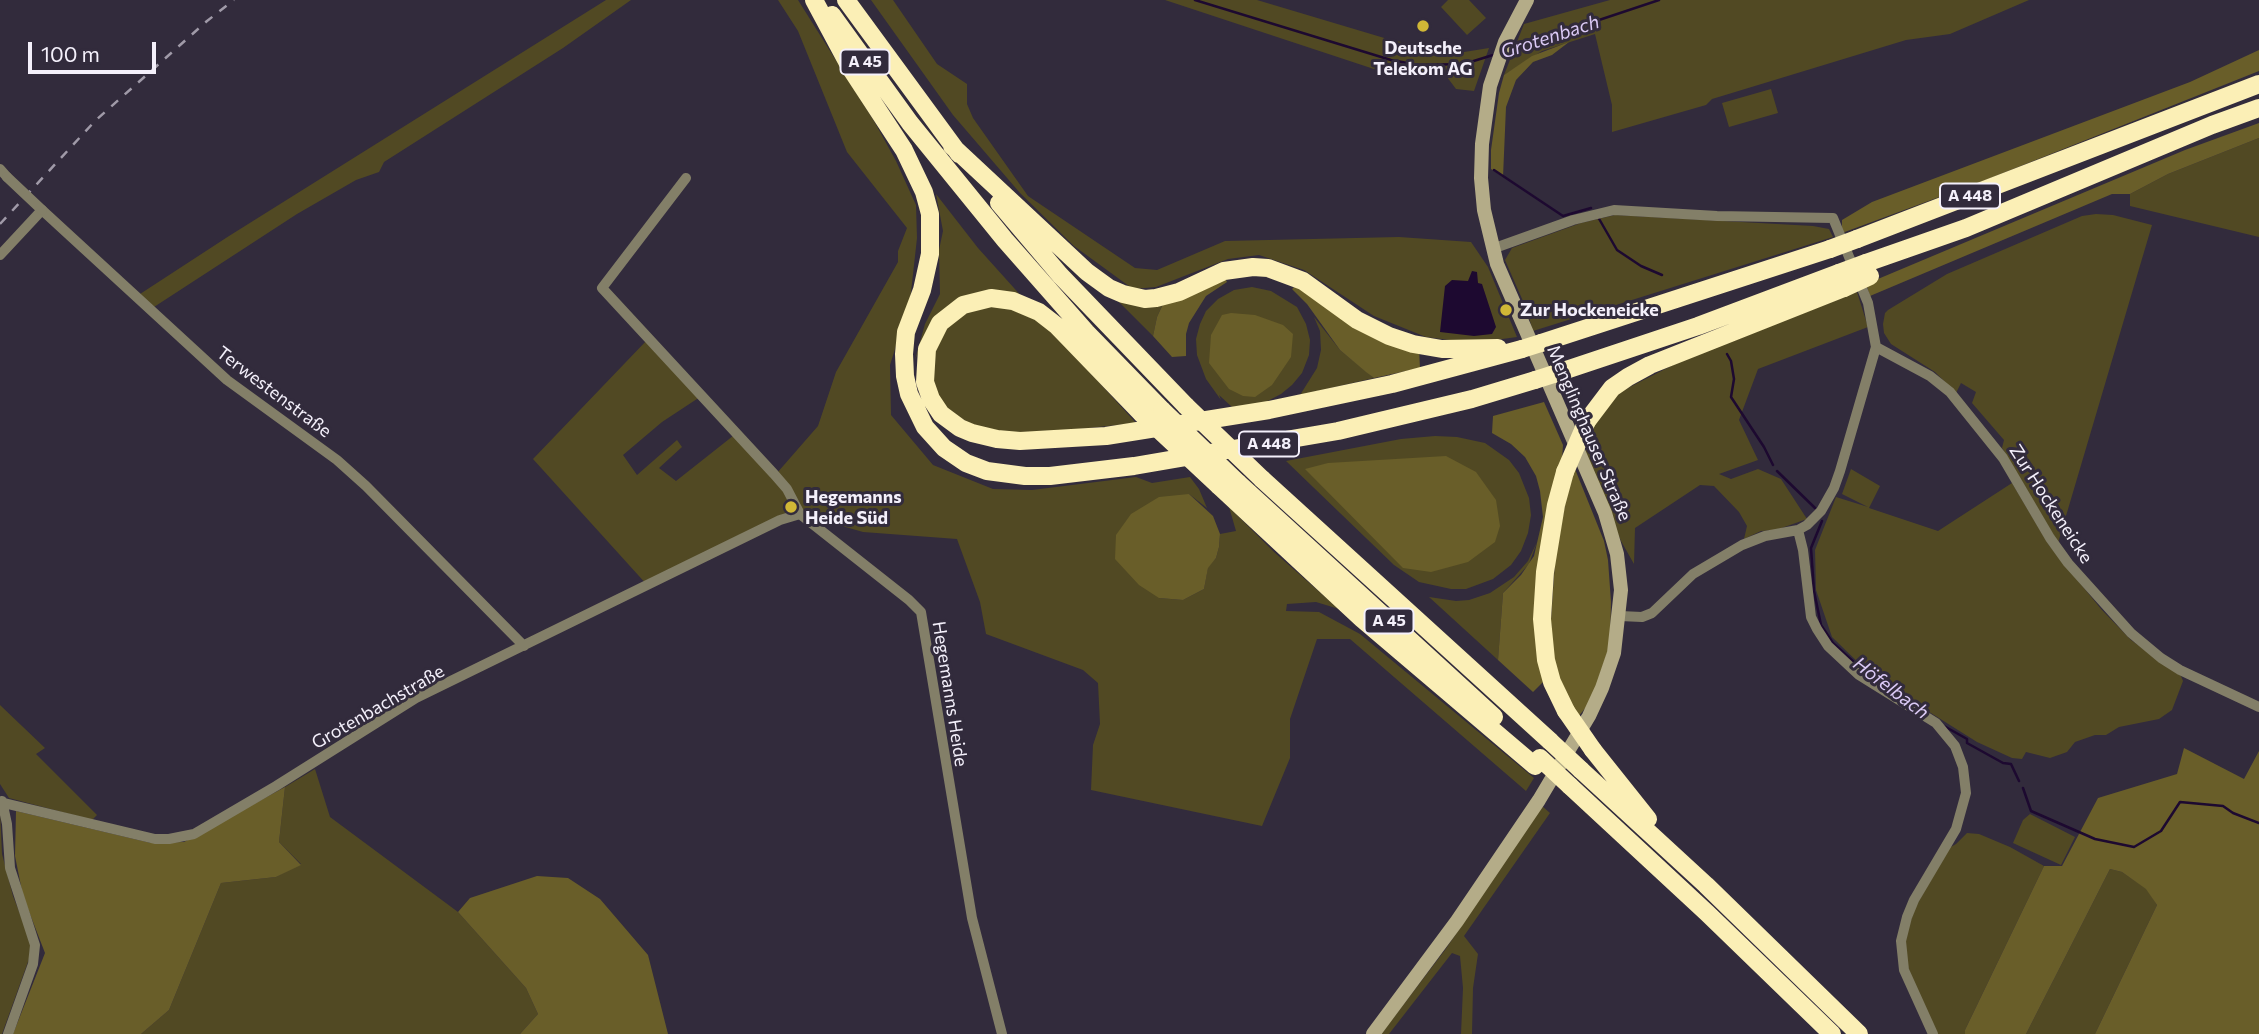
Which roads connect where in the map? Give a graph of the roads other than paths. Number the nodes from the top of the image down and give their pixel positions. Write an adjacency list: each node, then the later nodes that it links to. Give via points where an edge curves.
1 (814, 0): 13 (highway, A 448, bridge, via 912,165 930,214 928,268 906,332 909,394 934,438 957,457 987,471 1050,476 1338,431 1472,399)
2 (823, 0): 21 (highway, A 45, bridge, via 909,123 1086,332 1238,483)
3 (846, 0): 7 (highway, A 45)
4 (1527, 0): 11 (street, Menglinghauser Straße, via 1503,46 1490,86 1481,178)
5 (2259, 84): 14 (highway, A 448, bridge, via 1830,249)
6 (2259, 108): 13 (highway, A 448, bridge)
7 (949, 142): 14 (highway, via 1087,272 1123,295 1156,298 1224,271 1268,268 1303,281 1374,330 1413,344 1475,350); 23 (highway, A 45, bridge, via 1060,275 1186,406)
8 (4, 173): 10 (street, Terwestenstraße, bridge)
9 (686, 178): 16 (street, Hegemanns Heide, via 602,288 774,474)
10 (42, 210): 12 (street); 19 (street, Terwestenstraße, via 227,380 322,448 366,486)
11 (1492, 249): 15 (street, via 1614,210 1833,218 1868,303); 18 (street, Menglinghauser Straße, via 1605,513 1617,554)
12 (0, 255)
13 (1842, 281): 23 (highway, A 448, bridge, via 1650,365 1612,388 1587,421 1556,505 1545,572 1542,631 1552,682 1593,750)
14 (1521, 347): 21 (highway, A 448, bridge, via 1449,370 1302,403 1128,432 1063,440 1020,441 972,433 941,414 925,382 932,335 963,305 991,298 1039,312 1142,414 1219,486 1371,627)
15 (1876, 347): 17 (street, via 1834,488 1816,516); 20 (street, Zur Hockeneicke, via 1930,376 1950,393 2003,458 2068,563 2131,633 2180,670)
16 (800, 513): 19 (street, Grotenbachstraße); 25 (street, Hegemanns Heide, via 921,612 972,918)
17 (1798, 530): 18 (street, via 1765,536 1733,551 1693,574 1647,616); 29 (street, via 1816,629 1859,675 1936,723 1955,746 1963,767 1964,807 1914,900 1901,941 1904,970)
18 (1620, 615): 26 (street, Menglinghauser Straße, via 1614,653 1589,716 1493,870)
19 (524, 646): 22 (street, Grotenbachstraße, via 416,698 211,825 182,837 133,835)
20 (2259, 707)
21 (1537, 762): 27 (highway, A 45, bridge, via 1574,790)
22 (1, 801): 24 (street, via 10,868 35,945 33,964)
23 (1706, 885): 28 (highway, A 45)
24 (8, 1034)
25 (1002, 1034)
26 (1373, 1034)
27 (1832, 1034)
28 (1859, 1034)
29 (1933, 1034)

